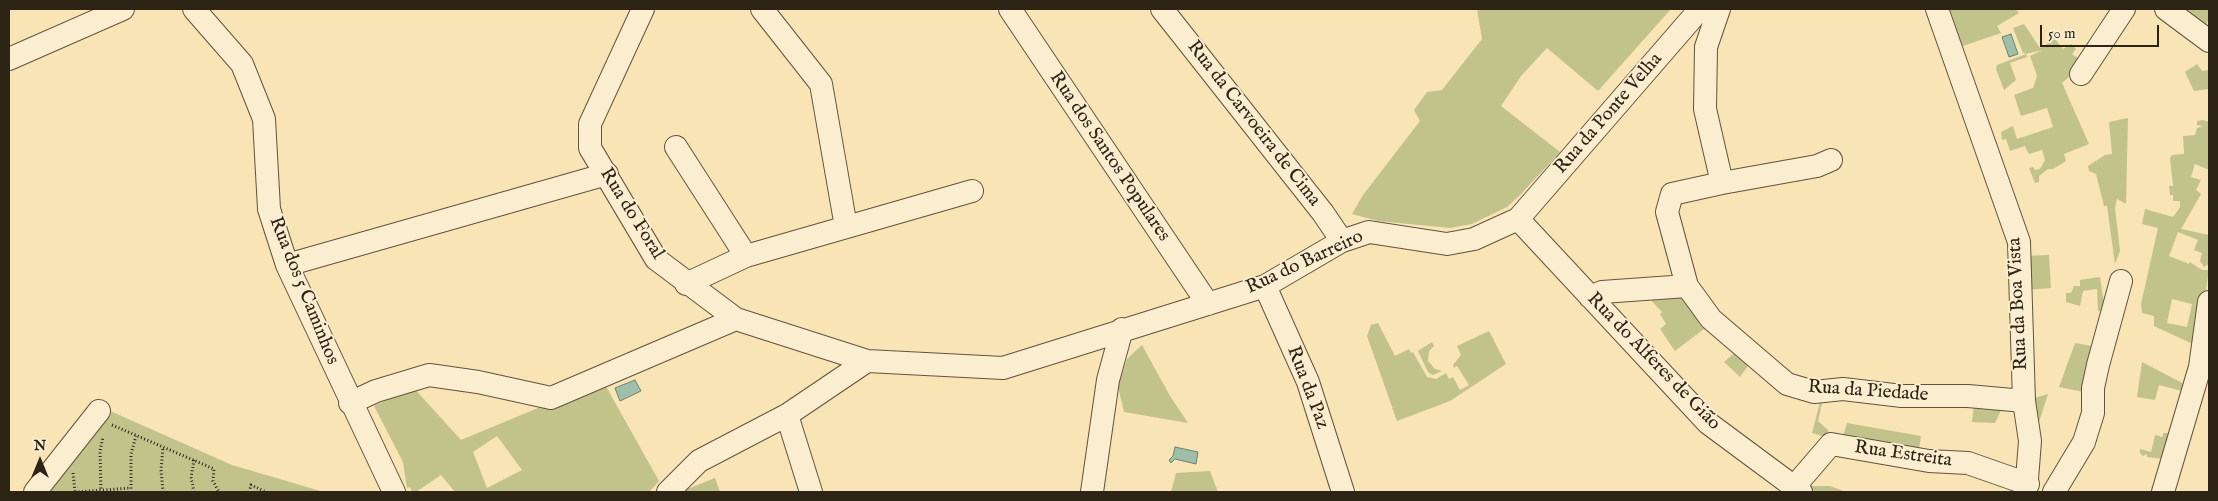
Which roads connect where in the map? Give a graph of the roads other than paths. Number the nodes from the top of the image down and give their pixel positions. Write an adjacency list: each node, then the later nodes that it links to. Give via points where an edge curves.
1 (123, 9): 13 (street)
2 (194, 9): 24 (street, Rua dos 5 Caminhos, via 242,64 264,119 269,209)
3 (644, 9): 17 (street, Rua do Foral, via 590,124 590,148)
4 (762, 9): 21 (street, via 820,84)
5 (1010, 9): 31 (street, Rua dos Santos Populares)
6 (1162, 9): 22 (street, Rua da Carvoeira de Cima)
7 (1700, 9): 20 (street, Rua da Ponte Velha)
8 (1719, 9): 18 (street, via 1706,47 1705,110)
9 (1937, 9): 35 (street, Rua da Boa Vista, via 2019,242)
10 (2124, 9): 14 (street)
11 (2166, 9): 12 (street)
12 (2209, 41)
13 (9, 59)
14 (2081, 74)
15 (676, 147): 23 (street)
16 (1831, 160): 18 (street, via 1816,166)
17 (607, 174): 24 (street); 26 (street, Rua do Foral, via 656,259)
18 (1722, 183): 28 (street, Rua da Piedade, via 1672,194 1667,212)
19 (972, 191): 21 (street)
20 (1518, 219): 22 (street, Rua do Barreiro, via 1474,239 1447,244 1369,232); 29 (street, Rua do Alferes de Gião)
21 (846, 227): 23 (street)
22 (1342, 241): 27 (street, Rua do Barreiro)
23 (746, 256): 26 (street)
24 (288, 265): 36 (street, Rua dos 5 Caminhos, via 300,293 299,320 311,346 330,359)
25 (2121, 281): 47 (street, via 2098,365 2093,388 2093,413 2084,442)
26 (686, 284): 32 (street, Rua do Foral)
27 (1265, 286): 31 (street, Rua do Barreiro); 46 (street, Rua da Paz, via 1308,382)
28 (1687, 286): 29 (street, via 1602,292); 35 (street, Rua da Piedade, via 1711,320 1787,384 1814,392 1844,389 1902,396 1968,396)
29 (1590, 297): 41 (street, Rua do Alferes de Gião, via 1708,423)
30 (2209, 302): 48 (street, via 2200,367)
31 (1208, 304): 33 (street, Rua do Barreiro)
32 (736, 319): 34 (street, Rua do Foral); 36 (street, via 551,398 429,375 376,391)
33 (1122, 330): 34 (street, Rua do Foral, via 1003,368); 45 (street, via 1108,380)
34 (867, 361): 37 (street)
35 (2024, 401): 40 (street, Rua da Boa Vista, via 2030,441)
36 (355, 412): 39 (street, via 374,428 390,457 393,467)
37 (787, 415): 43 (street, via 699,461); 44 (street)
38 (103, 422): 42 (street)
39 (390, 486)
40 (2027, 488): 41 (street, Rua Estreita, via 1968,463 1831,444)
41 (1797, 490)
42 (35, 492)
43 (668, 492)
44 (811, 492)
45 (1092, 492)
46 (1343, 492)
47 (2054, 492)
48 (2163, 492)

